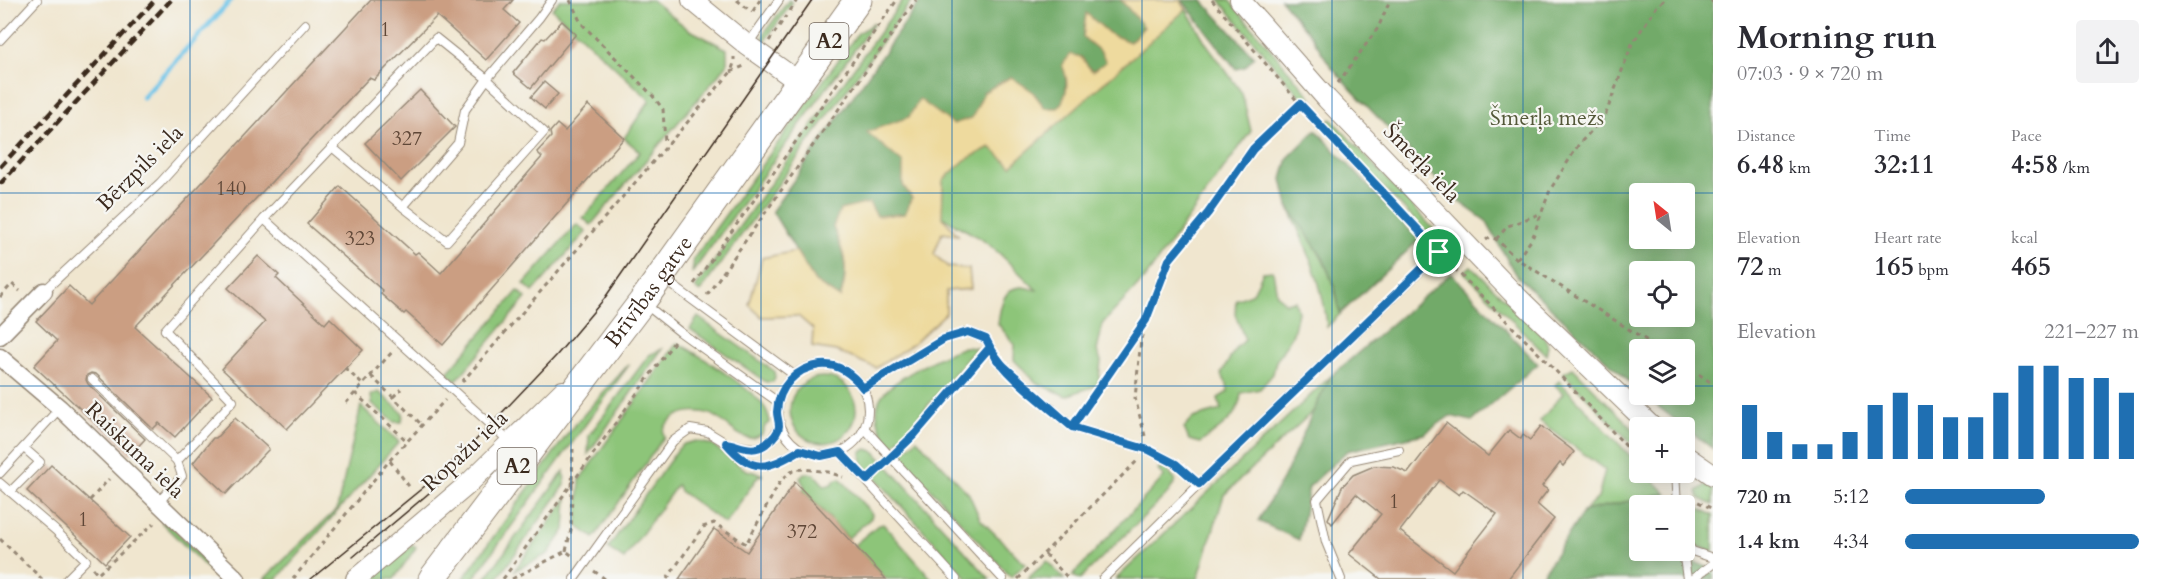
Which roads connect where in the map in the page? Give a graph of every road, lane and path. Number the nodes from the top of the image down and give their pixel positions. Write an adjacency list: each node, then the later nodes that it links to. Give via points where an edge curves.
1 (37, 0): 17 (lane)
2 (552, 0): 19 (lane)
3 (570, 0): 23 (path, via 581,22 663,109)
4 (692, 0): 18 (street)
5 (737, 0): 15 (path)
6 (779, 0): 18 (lane)
7 (797, 0): 18 (path)
8 (858, 0): 20 (highway, Brīvības gatve / A2)
9 (897, 0): 34 (path)
10 (916, 0): 36 (path)
11 (1212, 0): 22 (path)
12 (1240, 0): 28 (street, Šmerļa iela, via 1327,99)
13 (1390, 0): 21 (path, via 1378,28)
14 (1665, 0): 26 (path, via 1632,44 1605,116 1579,144 1550,190)
15 (752, 12)
16 (305, 24): 35 (lane, Bērzpils iela, via 160,183)
17 (0, 40)
18 (747, 50): 20 (street); 23 (path)
19 (487, 79): 24 (lane, via 436,38); 25 (lane, via 465,110 458,143); 25 (lane, via 544,132 447,241)
20 (799, 82): 33 (highway, Brīvības gatve / A2)
21 (1338, 83)
22 (1300, 104): 31 (path); 38 (path, via 1253,149 1169,260)
23 (665, 145): 55 (path)
24 (332, 147): 25 (lane); 27 (lane)
25 (403, 207)
26 (1542, 213): 29 (path, via 1508,226); 32 (path, via 1532,239)
27 (264, 219): 41 (lane); 78 (lane, via 165,330 233,401)
28 (1458, 235): 31 (lane); 61 (street, Šmerļa iela)
29 (1496, 238): 30 (path); 32 (path)
30 (1484, 241)
31 (1439, 252): 71 (path); 87 (lane)
32 (1517, 259): 40 (path)
33 (660, 276): 37 (highway, Brīvības gatve / A2); 48 (lane)
34 (692, 286)
35 (44, 291): 39 (street, Bērzpils iela)
36 (705, 298)
37 (642, 302): 44 (highway, Brīvības gatve / A2); 58 (lane)
38 (1146, 320): 64 (path); 73 (path, via 1135,398)
39 (0, 336)
40 (1644, 339)
41 (401, 342): 49 (path); 55 (lane)
42 (671, 345): 84 (path)
43 (990, 347): 53 (lane, via 986,339 968,332 944,339); 64 (lane, via 997,360); 76 (path)
44 (602, 354): 67 (street, Ropažu iela); 109 (highway, Brīvības gatve / A2)
45 (0, 357): 60 (street, Raiskuma iela)
46 (345, 368): 52 (path)
47 (1695, 372): 51 (path)
48 (794, 375): 53 (lane, via 824,364 853,376); 58 (lane)
49 (371, 376): 52 (path); 57 (path)
50 (92, 379): 78 (lane)
51 (1713, 384)
52 (363, 385): 56 (path)
53 (863, 388): 65 (lane, via 869,408)
54 (401, 389): 57 (path)
55 (454, 390): 62 (path); 67 (lane)
56 (355, 393): 59 (path); 66 (path)
57 (393, 397): 62 (path)
58 (778, 402): 63 (lane)
59 (346, 403)
60 (60, 408): 69 (lane); 92 (street, Raiskuma iela)
61 (1642, 417)
62 (422, 425): 66 (path)
63 (779, 427): 68 (lane, via 775,436 759,449); 72 (lane)
64 (1072, 427): 73 (lane)
65 (865, 429): 75 (lane, via 855,443); 76 (lane)
66 (407, 441): 77 (path)
67 (510, 442): 108 (street, Ropažu iela, via 467,485)
68 (726, 443): 72 (lane, via 742,459 759,466 776,464); 103 (lane, via 699,430 681,434)
69 (24, 448): 80 (lane); 89 (lane, via 40,462)
70 (573, 449): 84 (path)
71 (1629, 449)
72 (800, 450): 75 (lane, via 821,456)
73 (1149, 450): 87 (lane, via 1176,464); 98 (path)
74 (1399, 450): 120 (lane, via 1351,460 1317,500 1326,542)
75 (840, 452): 83 (lane)
76 (892, 458): 116 (lane)
77 (390, 460): 88 (path); 107 (path)
78 (177, 461): 92 (lane, via 182,476)
79 (1695, 463): 81 (street)
80 (0, 473)
81 (1713, 475)
82 (109, 479): 91 (path)
83 (867, 480): 114 (path, via 858,488 836,473 794,470 781,480 746,544 714,523 703,527); 115 (lane)
84 (573, 482): 96 (path); 110 (path)
85 (0, 483): 89 (lane)
86 (1676, 483): 90 (lane)
87 (1199, 484): 119 (lane)
88 (411, 489)
89 (10, 492): 100 (lane)
90 (1676, 493): 93 (path)
91 (90, 500)
92 (158, 503): 106 (street, Raiskuma iela)
93 (1713, 509)
94 (155, 521): 100 (path, via 98,574)
95 (0, 540): 104 (path)
96 (566, 551): 103 (path); 111 (path)
97 (1695, 552): 99 (lane)
98 (1045, 554): 117 (path); 118 (path)
99 (1713, 558)
100 (86, 560): 105 (lane)
101 (1685, 561): 121 (lane)
102 (1713, 564): 122 (lane)
103 (585, 565): 112 (lane); 113 (path)
104 (42, 579)
105 (67, 579)
106 (237, 579)
107 (293, 579)
108 (356, 579)
109 (432, 579)
110 (503, 579)
111 (512, 579)
112 (574, 579)
113 (605, 579)
114 (667, 579)
115 (956, 579)
116 (1003, 579)
117 (1018, 579)
118 (1069, 579)
119 (1103, 579)
120 (1341, 579)
121 (1687, 579)
122 (1692, 579)

